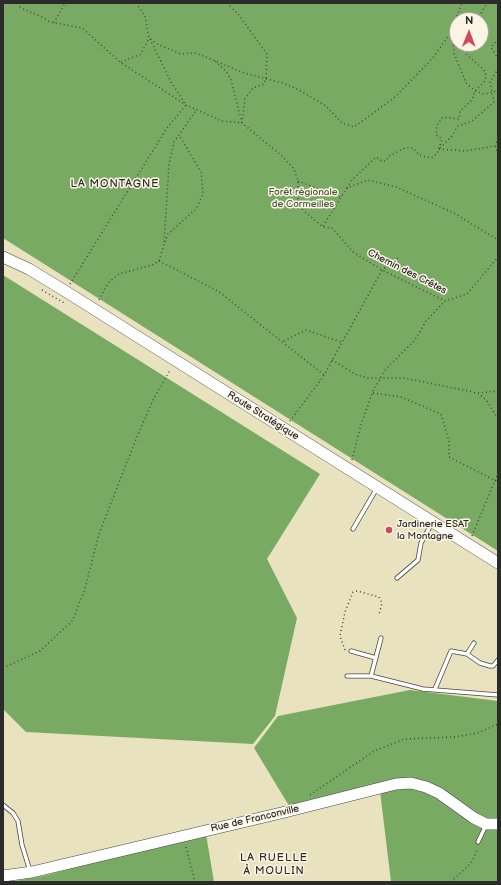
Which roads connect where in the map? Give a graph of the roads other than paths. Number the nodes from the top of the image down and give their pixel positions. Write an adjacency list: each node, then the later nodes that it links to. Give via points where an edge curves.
1 (3, 249): 3 (street, Route Stratégique)
2 (3, 257): 3 (street, Route Stratégique)
3 (29, 269): 4 (street, Route Stratégique, via 61,295 93,309)
4 (377, 487): 5 (street, Route Stratégique); 6 (lane)
5 (433, 522): 7 (street, Route Stratégique); 8 (lane, via 421,543 418,560)
6 (353, 529)
7 (498, 563)
8 (397, 578)
9 (381, 638): 13 (lane)
10 (474, 643): 12 (lane)
11 (351, 651): 13 (lane)
12 (467, 654): 14 (lane, via 490,666); 17 (lane, via 451,651)
13 (376, 658): 16 (lane)
14 (498, 660)
15 (347, 676): 16 (lane)
16 (371, 676): 17 (lane, via 423,689)
17 (435, 689): 18 (lane)
18 (498, 695)
19 (3, 805): 23 (lane, via 18,821)
20 (486, 824): 21 (street, Rue de Franconville); 22 (lane); 23 (street, Rue de Franconville, via 439,793 411,783 380,787)
21 (498, 824)
22 (478, 842)
23 (30, 872): 24 (street, Rue de Franconville)
24 (3, 876)

